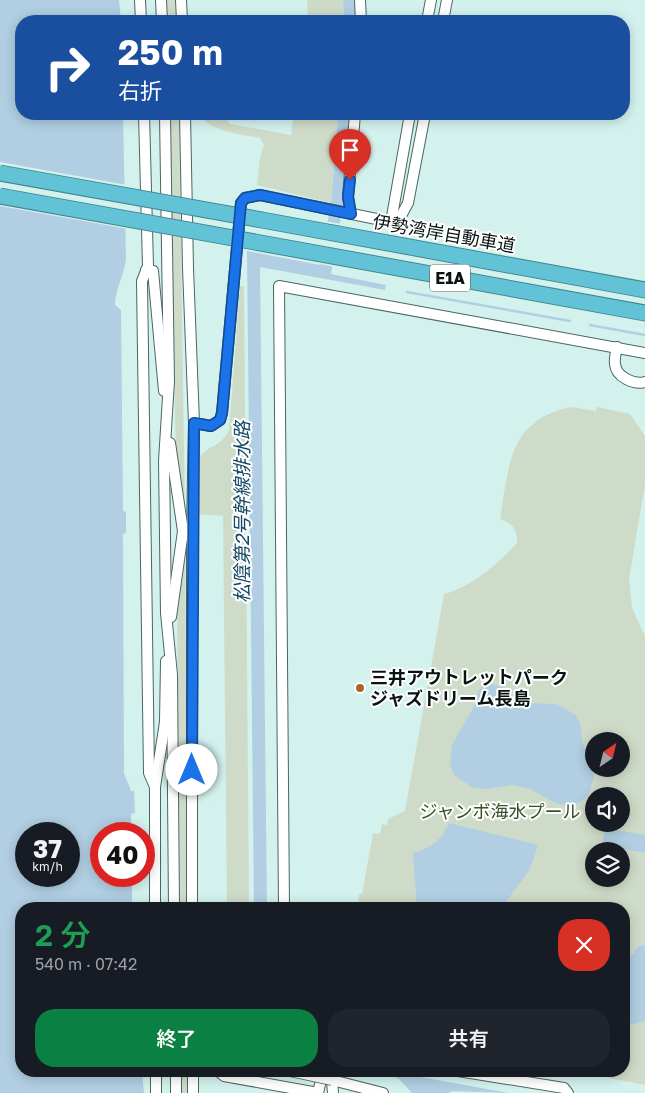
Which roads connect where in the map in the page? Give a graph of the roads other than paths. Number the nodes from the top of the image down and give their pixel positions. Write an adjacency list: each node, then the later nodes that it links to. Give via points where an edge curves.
1 (140, 0): 7 (street)
2 (161, 0): 8 (street)
3 (181, 0): 9 (street)
4 (360, 0): 10 (street)
5 (431, 0): 11 (street)
6 (447, 0): 12 (street)
7 (141, 15)
8 (162, 15)
9 (182, 15)
10 (361, 15)
11 (428, 15)
12 (444, 15)
13 (144, 120): 23 (street)
14 (165, 120): 29 (street)
15 (185, 120): 30 (street)
16 (354, 120): 21 (street)
17 (409, 120): 22 (street)
18 (424, 120): 22 (street, via 408,203 401,216)
19 (0, 173): 24 (highway, 伊勢湾岸自動車道 / E1A, bridge)
20 (0, 196): 25 (highway, E1A, bridge)
21 (348, 214): 22 (street); 30 (street, via 260,195 245,198 241,203 222,413 220,420 211,426)
22 (390, 222)
23 (146, 270): 29 (street, via 154,271); 33 (street, via 142,281 148,773)
24 (645, 290)
25 (645, 313)
26 (617, 347): 27 (street); 28 (street, via 615,364 619,374); 37 (street, via 279,286)
27 (645, 352)
28 (645, 382)
29 (167, 418): 31 (street); 32 (street, via 164,471)
30 (194, 423): 31 (street)
31 (188, 531): 32 (street); 36 (street)
32 (168, 637): 33 (street, via 165,722); 35 (street, via 172,676)
33 (155, 786): 34 (street)
34 (156, 902)
35 (174, 902)
36 (192, 902)
37 (284, 902)
38 (156, 1077): 46 (street)
39 (176, 1077): 47 (street)
40 (193, 1077): 48 (street)
41 (230, 1077): 49 (street)
42 (318, 1077): 45 (street, bridge)
43 (322, 1077): 49 (street)
44 (495, 1077): 52 (street, via 564,1088)
45 (332, 1080): 50 (street); 51 (street)
46 (156, 1093)
47 (176, 1093)
48 (193, 1093)
49 (318, 1093)
50 (333, 1093)
51 (383, 1093)
52 (568, 1093)

